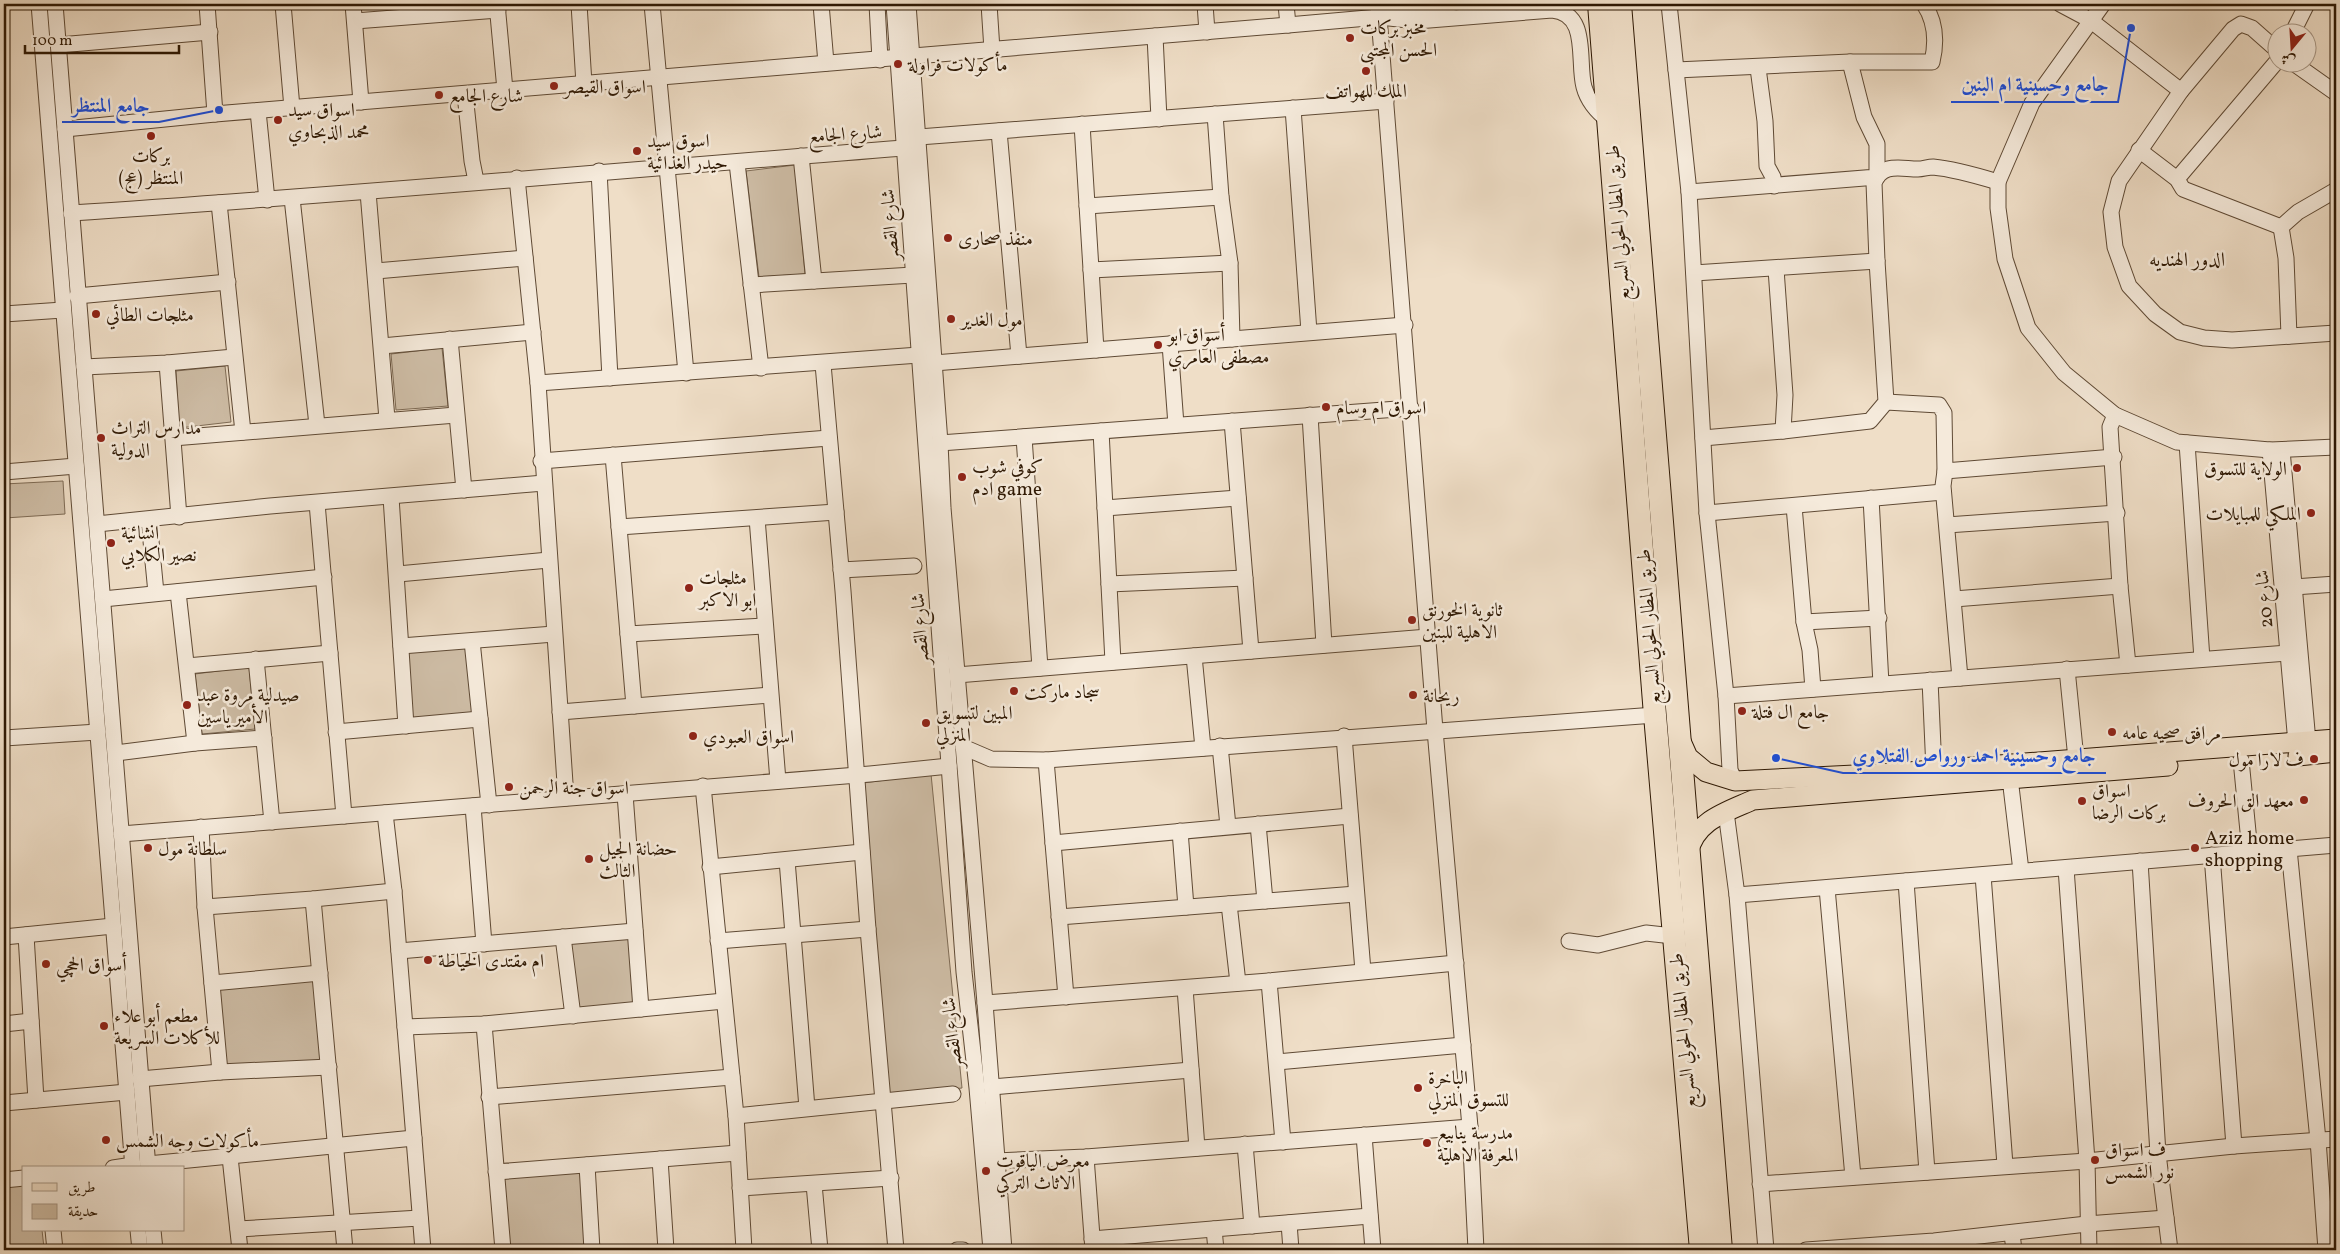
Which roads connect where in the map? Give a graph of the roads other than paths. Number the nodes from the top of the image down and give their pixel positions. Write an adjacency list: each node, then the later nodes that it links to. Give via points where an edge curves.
1 (39, 4): 96 (street)
2 (55, 4): 33 (street)
3 (207, 4): 29 (street)
4 (283, 4): 51 (street)
5 (353, 4): 26 (street)
6 (579, 4): 44 (street)
7 (652, 4): 43 (street)
8 (821, 4): 38 (street)
9 (877, 4): 36 (street)
10 (894, 4): 35 (street, شارع القصر)
11 (908, 4): 35 (street, شارع القصر)
12 (990, 4): 34 (street)
13 (1205, 4): 30 (street)
14 (1286, 4): 28 (street)
15 (1452, 4): 24 (street)
16 (1599, 4): 57 (highway, طريق المطار الحولي السريع)
17 (1620, 4): 217 (highway, طريق المطار الحولي السريع)
18 (1669, 4): 40 (street)
19 (1924, 4): 37 (street, via 1932,16 1936,45 1932,62)
20 (2060, 4): 25 (street)
21 (2104, 4): 25 (street)
22 (2307, 4): 27 (street)
23 (498, 7): 26 (street); 45 (street)
24 (1378, 10): 28 (street); 49 (street); 57 (street, via 1418,21 1552,10 1563,12 1578,28 1587,96)
25 (2090, 20): 46 (street); 72 (street, via 2032,103)
26 (355, 21): 50 (street)
27 (2297, 22)
28 (1288, 25): 30 (street)
29 (210, 32): 33 (street); 54 (street)
30 (1207, 32): 31 (street)
31 (1155, 36): 34 (street); 56 (street)
32 (2268, 42): 46 (street, via 2252,28 2241,24 2233,29)
33 (59, 45): 59 (street)
34 (992, 50): 35 (street)
35 (905, 58): 36 (street); 61 (street); 62 (street, شارع القصر)
36 (880, 60): 38 (street)
37 (1850, 62): 39 (street); 68 (street, via 1864,118 1877,144)
38 (826, 63): 43 (street)
39 (1758, 68): 40 (street); 73 (street, via 1767,166)
40 (1676, 70): 76 (street)
41 (2268, 72): 70 (street)
42 (2306, 72): 47 (street)
43 (660, 78): 44 (street); 66 (street)
44 (584, 84): 45 (street)
45 (505, 90): 48 (street)
46 (2181, 90): 63 (street)
47 (2336, 93)
48 (464, 94): 50 (street); 71 (street)
49 (1386, 101): 52 (street); 98 (street)
50 (361, 102): 51 (street)
51 (292, 108): 53 (street)
52 (1293, 108): 55 (street); 100 (street)
53 (258, 111): 54 (street); 79 (street)
54 (215, 114): 59 (street)
55 (1215, 114): 56 (street); 77 (street)
56 (1159, 119): 58 (street)
57 (1609, 121): 210 (highway, طريق المطار الحولي السريع)
58 (1082, 124): 60 (street); 81 (street)
59 (65, 129): 82 (street)
60 (999, 131): 61 (street); 109 (street)
61 (919, 137): 112 (street)
62 (904, 148): 64 (street, شارع الجامع); 91 (street, شارع القصر)
63 (2139, 150): 70 (street); 102 (street, via 2119,181 2111,212 2115,246 2128,286 2155,314 2180,332 2232,340)
64 (801, 156): 65 (street, شارع الجامع); 92 (street)
65 (737, 163): 66 (street, شارع الجامع); 94 (street)
66 (668, 166): 67 (street, شارع الجامع); 116 (street)
67 (599, 171): 69 (street, شارع الجامع); 117 (street)
68 (1877, 176): 72 (street, via 1899,166 1932,167); 73 (street); 85 (street, via 1874,183)
69 (517, 178): 71 (street, شارع الجامع); 84 (street)
70 (2177, 179): 83 (street, via 2183,189)
71 (476, 182): 75 (street, شارع الجامع)
72 (1998, 182): 124 (street, via 2005,259 2028,328 2064,373)
73 (1774, 186): 76 (street)
74 (2336, 190): 83 (street, via 2298,212)
75 (368, 192): 78 (street, شارع الجامع); 89 (street)
76 (1689, 192): 90 (street)
77 (1221, 197): 81 (street); 86 (street)
78 (292, 198): 79 (street, شارع الجامع); 127 (street)
79 (267, 200): 80 (street, شارع الجامع)
80 (219, 203): 82 (street, شارع الجامع); 93 (street)
81 (1087, 206): 88 (street)
82 (71, 213): 95 (street)
83 (2281, 227): 102 (street, via 2286,258)
84 (526, 258): 89 (street); 99 (street)
85 (1877, 261): 87 (street); 119 (street)
86 (1230, 263): 88 (street); 104 (street)
87 (1776, 268): 90 (street); 131 (street, via 1785,395)
88 (1091, 270): 107 (street)
89 (376, 271): 106 (street)
90 (1694, 273): 135 (street)
91 (913, 274): 92 (street); 108 (street, شارع القصر)
92 (814, 281): 94 (street)
93 (228, 282): 95 (street); 110 (street)
94 (751, 285): 115 (street)
95 (77, 296): 114 (street)
96 (64, 310): 97 (street); 120 (street)
97 (4, 314)
98 (1405, 324): 100 (street); 121 (street)
99 (533, 332): 103 (street); 118 (street)
100 (1309, 332): 104 (street)
101 (2336, 334): 102 (street)
102 (2289, 336)
103 (450, 339): 106 (street); 122 (street)
104 (1232, 339): 105 (street)
105 (1170, 344): 107 (street); 128 (street)
106 (382, 346): 125 (street)
107 (1096, 350): 109 (street)
108 (919, 355): 113 (street); 148 (street, شارع القصر)
109 (1019, 356): 112 (street)
110 (234, 357): 111 (street); 130 (street)
111 (167, 363): 114 (street); 133 (street)
112 (934, 363): 137 (street)
113 (823, 364): 115 (street); 134 (street)
114 (84, 367): 120 (street)
115 (761, 368): 116 (street)
116 (686, 373): 117 (street)
117 (610, 378): 118 (street)
118 (538, 383): 143 (street)
119 (1886, 402): 131 (street, via 1870,421); 145 (street, via 1940,405 1944,413)
120 (79, 403): 136 (street)
121 (1411, 408): 123 (street); 186 (street)
122 (456, 415): 125 (street); 149 (street)
123 (1310, 415): 126 (street); 188 (street)
124 (2115, 415): 138 (street, via 2177,442); 142 (street, via 2110,427)
125 (387, 419): 127 (street)
126 (1232, 421): 128 (street); 152 (street)
127 (317, 425): 130 (street)
128 (1176, 425): 129 (street)
129 (1101, 431): 132 (street); 156 (street)
130 (243, 432): 133 (street)
131 (1783, 432): 135 (street)
132 (1024, 437): 137 (street); 199 (street)
133 (173, 438): 160 (street)
134 (829, 438): 141 (street); 157 (street)
135 (1703, 438): 158 (street)
136 (82, 441): 144 (street); 163 (street)
137 (940, 443): 148 (street)
138 (2187, 443): 140 (street); 195 (street)
139 (2336, 447): 140 (street)
140 (2276, 450): 176 (street, شارع 20); 192 (street, شارع 20)
141 (613, 455): 143 (street); 165 (street)
142 (2114, 457): 145 (street); 159 (street)
143 (542, 461): 147 (street)
144 (76, 466): 146 (street); 214 (street)
145 (1945, 471): 150 (street)
146 (4, 472)
147 (544, 483): 149 (street); 167 (street)
148 (936, 486): 166 (street, شارع القصر)
149 (464, 490): 151 (street)
150 (1943, 492): 153 (street); 164 (street)
151 (391, 497): 154 (street); 170 (street)
152 (1238, 498): 156 (street); 172 (street)
153 (1871, 498): 155 (street); 181 (street)
154 (317, 502): 160 (street); 171 (street)
155 (1794, 506): 158 (street); 182 (street)
156 (1105, 508): 173 (street)
157 (836, 512): 161 (street); 169 (street)
158 (1707, 513): 207 (street)
159 (2117, 513): 164 (street); 175 (street)
160 (179, 517): 162 (street)
161 (757, 518): 165 (street); 183 (street)
162 (149, 520): 163 (street); 178 (street)
163 (98, 524): 179 (street)
164 (1947, 525): 180 (street)
165 (620, 527): 185 (street)
166 (938, 528): 201 (street); 231 (street, شارع القصر)
167 (549, 560): 170 (street); 184 (street)
168 (914, 566): 169 (street)
169 (841, 570): 233 (street)
170 (398, 574): 189 (street)
171 (324, 577): 177 (street); 191 (street)
172 (1245, 578): 173 (street); 190 (street)
173 (1109, 584): 196 (street)
174 (2336, 584): 176 (street)
175 (2120, 586): 180 (street); 197 (street)
176 (2294, 587): 221 (street, شارع 20)
177 (178, 592): 178 (street); 198 (street)
178 (156, 593): 179 (street)
179 (103, 599): 227 (street)
180 (1954, 599): 202 (street)
181 (1879, 618): 182 (street); 204 (street)
182 (1804, 622): 205 (street)
183 (764, 626): 185 (street); 206 (street)
184 (554, 634): 187 (street); 209 (street)
185 (628, 634): 208 (street)
186 (1428, 637): 188 (street); 213 (street)
187 (472, 641): 189 (street); 211 (street)
188 (1324, 645): 190 (street)
189 (401, 646): 212 (street)
190 (1252, 651): 193 (street)
191 (330, 653): 194 (street); 215 (street)
192 (2288, 653): 195 (street); 221 (street, شارع 20)
193 (1194, 656): 196 (street); 225 (street)
194 (256, 659): 198 (street); 219 (street)
195 (2202, 659): 197 (street)
196 (1113, 662): 199 (street)
197 (2128, 665): 200 (street)
198 (187, 666): 222 (street)
199 (1040, 668): 201 (street)
200 (2067, 670): 202 (street); 228 (street)
201 (957, 675): 223 (street)
202 (1960, 678): 203 (street)
203 (1930, 680): 204 (street); 232 (street)
204 (1881, 684): 205 (street)
205 (1813, 689): 207 (street)
206 (770, 695): 208 (street); 236 (street)
207 (1726, 696): 237 (street, via 1730,770)
208 (634, 706): 209 (street)
209 (560, 712): 240 (street)
210 (1655, 715): 213 (street); 282 (highway, طريق المطار الحولي السريع)
211 (480, 719): 212 (street); 241 (street)
212 (406, 726): 215 (street)
213 (1435, 730): 216 (street); 292 (street)
214 (98, 732): 218 (street); 277 (street)
215 (336, 732): 245 (street)
216 (1344, 736): 224 (street); 246 (street)
217 (1679, 736): 237 (main road, via 1688,758 1706,772); 259 (highway, طريق المطار الحولي السريع)
218 (4, 738)
219 (264, 738): 222 (street); 247 (street)
220 (2336, 739): 221 (main road)
221 (2302, 742): 228 (main road)
222 (195, 743): 227 (street)
223 (963, 746): 229 (street, via 991,759); 290 (street)
224 (1220, 746): 225 (street); 249 (street)
225 (1203, 748): 229 (street)
226 (2336, 752): 230 (main road)
227 (116, 753): 252 (street)
228 (2076, 759): 232 (main road)
229 (1046, 760): 253 (street)
230 (2241, 760): 234 (main road); 257 (street)
231 (949, 766): 233 (street); 291 (street, شارع القصر)
232 (1934, 770): 235 (main road)
233 (857, 775): 236 (street); 256 (street)
234 (2010, 778): 235 (main road); 264 (street)
235 (1912, 779): 237 (main road); 243 (main road, via 1753,800)
236 (778, 781): 238 (street)
237 (1735, 781)
238 (703, 786): 239 (street); 262 (street)
239 (625, 794): 240 (street); 279 (street)
240 (566, 798): 241 (street)
241 (489, 804): 242 (street)
242 (472, 806): 244 (street); 287 (street)
243 (1726, 812): 259 (main road, via 1700,828 1694,835); 270 (street)
244 (385, 813): 245 (street); 268 (street)
245 (344, 816): 247 (street)
246 (1350, 816): 248 (street); 269 (street)
247 (272, 822): 250 (street)
248 (1258, 824): 249 (street); 272 (street)
249 (1228, 826): 251 (street)
250 (201, 828): 252 (street); 274 (street)
251 (1180, 831): 253 (street); 275 (street)
252 (121, 834): 288 (street)
253 (1053, 843): 276 (street)
254 (2336, 845): 255 (street)
255 (2289, 849): 257 (street); 331 (street)
256 (862, 852): 260 (street); 278 (street)
257 (2250, 852): 258 (street)
258 (2212, 855): 261 (street); 335 (street)
259 (1688, 856): 395 (highway, طريق المطار الحولي السريع)
260 (787, 860): 262 (street); 280 (street)
261 (2140, 862): 263 (street); 338 (street)
262 (710, 867): 285 (street)
263 (2066, 868): 264 (street); 343 (street)
264 (2021, 871): 265 (street)
265 (1983, 875): 266 (street); 345 (street)
266 (1906, 881): 267 (street); 348 (street)
267 (1827, 888): 270 (street); 349 (street)
268 (394, 891): 271 (street); 289 (street)
269 (1356, 894): 272 (street); 293 (street)
270 (1737, 896): 354 (street)
271 (313, 899): 274 (street); 294 (street)
272 (1264, 901): 273 (street)
273 (1228, 904): 275 (street); 300 (street)
274 (205, 907): 299 (street)
275 (1186, 907): 276 (street)
276 (1059, 917): 302 (street)
277 (113, 926): 281 (street); 288 (street)
278 (868, 928): 280 (street); 323 (street)
279 (635, 931): 284 (street); 305 (street)
280 (793, 934): 285 (street); 325 (street)
281 (26, 935): 283 (street); 307 (street)
282 (1673, 936): 286 (street, via 1646,933 1598,945); 359 (highway, طريق المطار الحولي السريع)
283 (4, 937)
284 (563, 937): 287 (street); 306 (street)
285 (718, 941): 303 (street)
286 (1569, 941)
287 (484, 944): 289 (street)
288 (122, 949): 295 (street)
289 (399, 951): 310 (street)
290 (981, 959): 291 (street, via 973,964); 297 (street)
291 (963, 960): 296 (street, شارع القصر)
292 (1456, 962): 293 (street); 311 (street)
293 (1362, 971): 298 (street)
294 (320, 973): 299 (street); 313 (street)
295 (124, 975): 317 (street); 319 (street)
296 (965, 981): 297 (street, via 975,977); 387 (street, شارع القصر)
297 (983, 981): 304 (street)
298 (1269, 981): 300 (street); 312 (street)
299 (212, 983): 315 (street)
300 (1238, 983): 301 (street)
301 (1185, 988): 302 (street); 314 (street)
302 (1066, 997): 304 (street)
303 (724, 1001): 305 (street); 316 (street)
304 (985, 1003): 318 (street)
305 (641, 1010): 306 (street)
306 (573, 1016): 309 (street)
307 (32, 1021): 308 (street); 322 (street)
308 (4, 1024)
309 (484, 1024): 310 (street); 321 (street)
310 (405, 1027): 329 (street)
311 (1463, 1045): 312 (street); 327 (street)
312 (1277, 1062): 332 (street)
313 (329, 1067): 315 (street); 334 (street)
314 (1191, 1070): 318 (street); 336 (street)
315 (220, 1072): 317 (street)
316 (732, 1077): 321 (street); 326 (street)
317 (140, 1079): 346 (street)
318 (992, 1087): 342 (street)
319 (127, 1092): 322 (street); 346 (street)
320 (953, 1094): 323 (street)
321 (489, 1096): 347 (street)
322 (36, 1100): 324 (street)
323 (883, 1101): 325 (street); 351 (street)
324 (4, 1103)
325 (807, 1108): 326 (street)
326 (736, 1116): 337 (street)
327 (1470, 1127): 328 (street); 392 (street)
328 (1364, 1135): 332 (street); 356 (street)
329 (414, 1138): 334 (street); 357 (street)
330 (2336, 1138): 331 (street)
331 (2318, 1140): 335 (street); 401 (street)
332 (1283, 1142): 333 (street)
333 (1245, 1144): 336 (street); 363 (street)
334 (337, 1146): 340 (street); 360 (street)
335 (2234, 1146): 338 (street)
336 (1197, 1148): 339 (street)
337 (738, 1153): 341 (street); 355 (street)
338 (2158, 1154): 343 (street); 358 (street)
339 (1086, 1156): 342 (street); 370 (street)
340 (230, 1157): 346 (street); 364 (street)
341 (660, 1159): 344 (street); 381 (street)
342 (996, 1161): 388 (street)
343 (2087, 1161): 345 (street); 362 (street)
344 (587, 1165): 347 (street); 380 (street)
345 (2005, 1165): 348 (street)
346 (140, 1166)
347 (496, 1172): 379 (street)
348 (1927, 1172): 349 (street)
349 (1853, 1177): 354 (street)
350 (22, 1178): 352 (street)
351 (891, 1178): 353 (street); 384 (street)
352 (4, 1180)
353 (814, 1184): 355 (street); 383 (street)
354 (1760, 1184): 396 (street)
355 (740, 1188): 382 (street)
356 (1370, 1216): 361 (street); 391 (street)
357 (420, 1218): 360 (street); 378 (street)
358 (2166, 1218): 362 (street); 400 (street)
359 (1698, 1220): 393 (street); 394 (highway, طريق المطار الحولي السريع)
360 (343, 1222): 364 (street); 377 (street)
361 (1289, 1223): 363 (street); 390 (street)
362 (2087, 1224): 369 (street); 399 (street)
363 (1252, 1226): 365 (street)
364 (238, 1229): 376 (street)
365 (1214, 1229): 370 (street); 389 (street)
366 (53, 1232): 373 (street)
367 (138, 1232): 374 (street)
368 (153, 1232): 375 (street)
369 (2012, 1234): 371 (street); 398 (street)
370 (1093, 1245)
371 (1935, 1246): 372 (street)
372 (1860, 1248): 397 (street)
373 (55, 1250)
374 (140, 1250)
375 (155, 1250)
376 (240, 1250)
377 (345, 1250)
378 (422, 1250)
379 (503, 1250)
380 (592, 1250)
381 (666, 1250)
382 (744, 1250)
383 (820, 1250)
384 (896, 1250)
385 (957, 1250): 386 (street)
386 (963, 1250)
387 (991, 1250)
388 (1004, 1250)
389 (1216, 1250)
390 (1291, 1250)
391 (1373, 1250)
392 (1476, 1250)
393 (1693, 1250)
394 (1701, 1250)
395 (1721, 1250)
396 (1766, 1250)
397 (1806, 1250)
398 (2014, 1250)
399 (2090, 1250)
400 (2170, 1250)
401 (2326, 1250)

